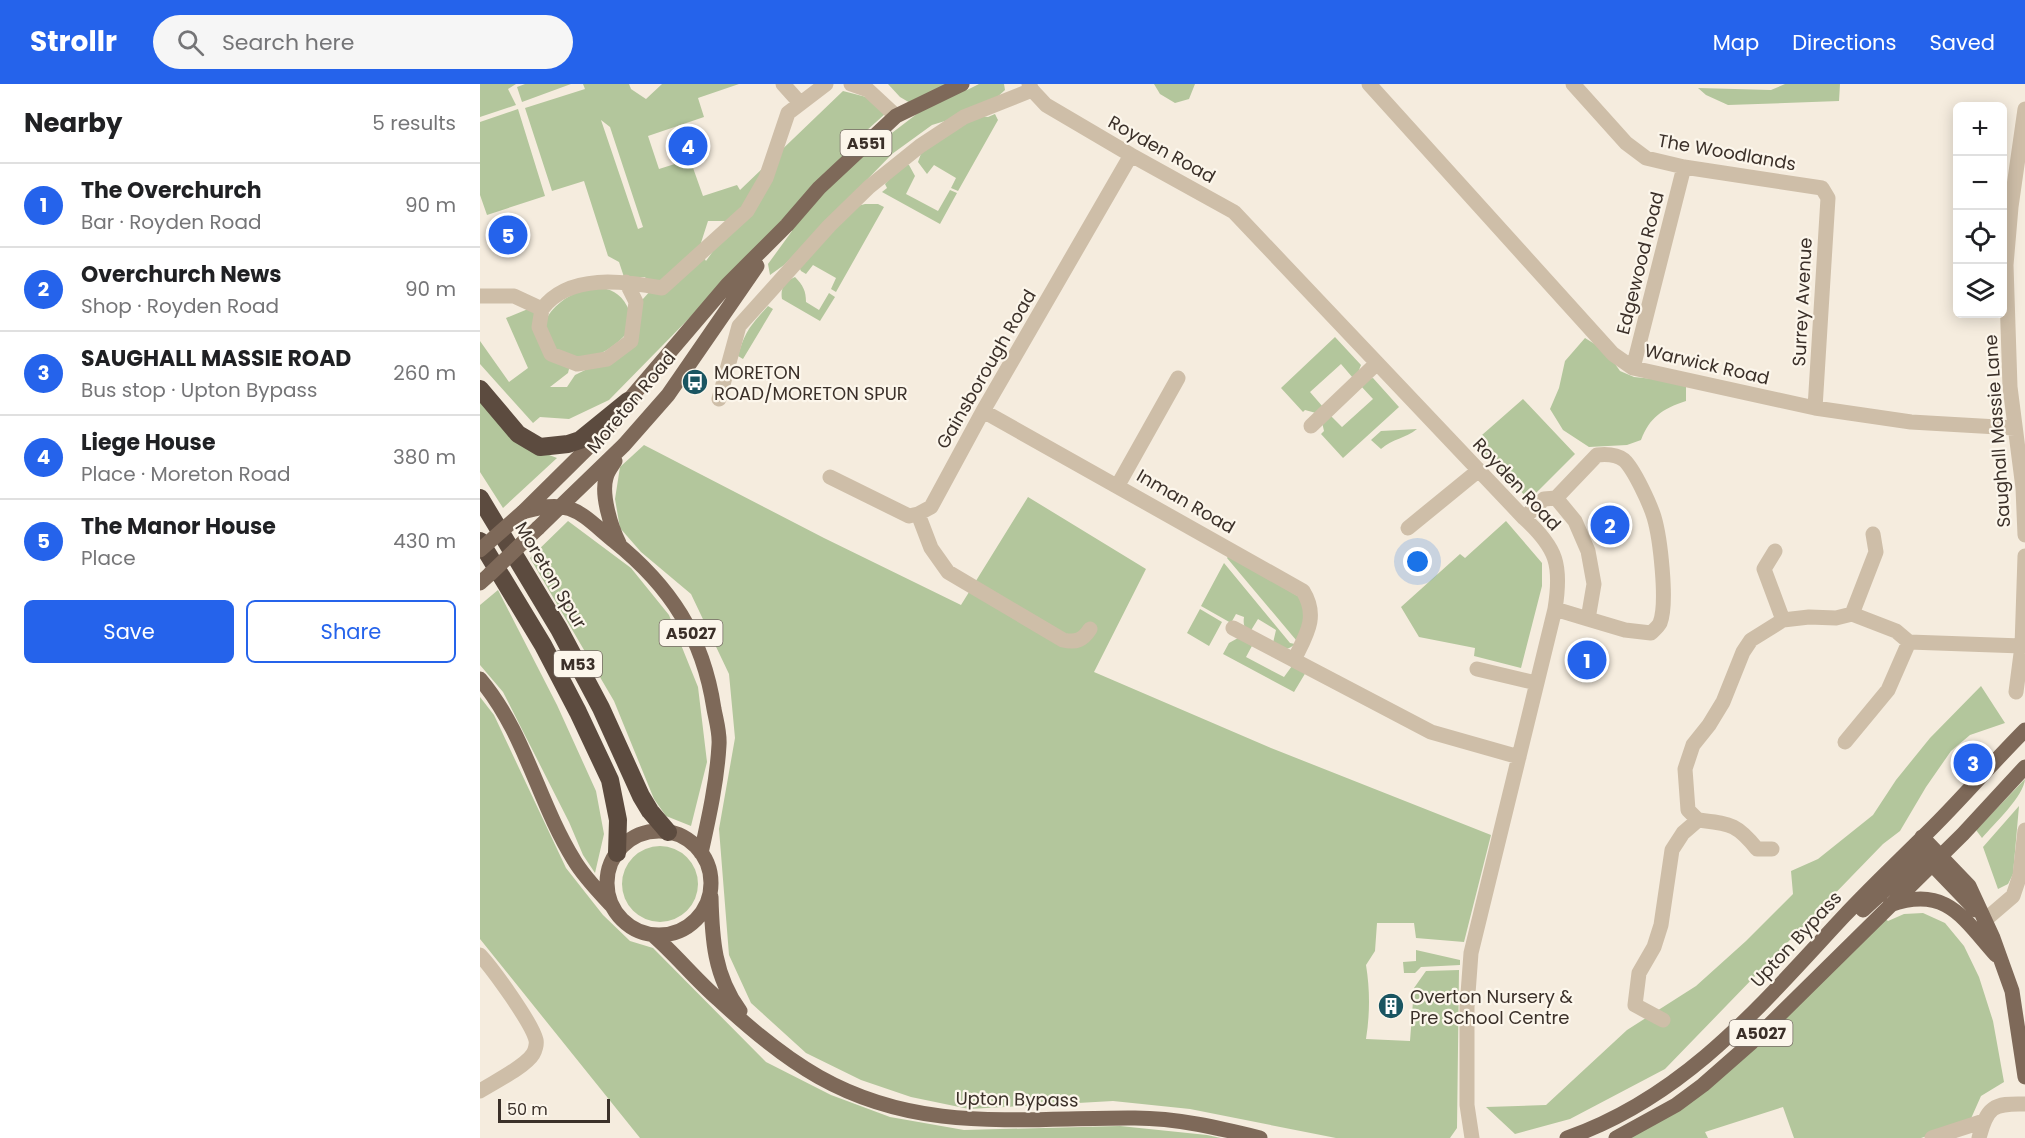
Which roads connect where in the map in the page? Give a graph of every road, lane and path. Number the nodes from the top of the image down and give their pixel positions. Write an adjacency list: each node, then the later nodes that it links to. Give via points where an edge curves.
1 (783, 84): 8 (street)
2 (826, 84): 8 (street)
3 (851, 84): 10 (street, via 868,90)
4 (962, 84): 10 (main road, Moreton Road / A551)
5 (1369, 84): 22 (street, Warwick Road, via 1613,354)
6 (1574, 84): 13 (street, The Woodlands, via 1626,143 1646,158)
7 (1031, 87): 12 (street, Royden Road, via 1046,105); 19 (street, via 964,117 879,177)
8 (800, 103): 16 (street, via 788,112 766,178 747,211 662,288)
9 (2025, 109): 11 (street, Saughall Massie Lane)
10 (896, 116): 15 (main road, Moreton Road / A551, via 819,188)
11 (2024, 137): 30 (street, Saughall Massie Lane, via 2011,207 2006,265)
12 (1131, 155): 21 (street, Royden Road, via 1234,212); 28 (street, Gainsborough Road)
13 (1684, 167): 14 (street, The Woodlands, via 1822,188); 22 (street, Edgewood Road)
14 (1828, 198): 27 (street, Surrey Avenue)
15 (787, 225): 17 (main road, Moreton Road / A551); 26 (main road, Moreton Road / A551, via 727,285)
16 (626, 282): 20 (street, via 580,284 548,300); 20 (street, via 636,302 631,341 607,359 577,364 551,354 539,327)
17 (738, 292): 19 (street); 31 (main road, Moreton Road / A551, via 668,395)
18 (480, 296): 20 (street, via 514,296)
19 (761, 302): 25 (street, via 739,326)
20 (542, 309)
21 (1377, 363): 29 (street); 32 (street, Royden Road)
22 (1633, 368): 27 (street, Warwick Road)
23 (1178, 378): 34 (street)
24 (480, 389): 26 (highway, via 518,434 540,447 580,440)
25 (719, 399)
26 (628, 401): 38 (main road, Moreton Road / A551, via 606,429)
27 (1815, 408): 30 (street, Warwick Road, via 1911,422)
28 (983, 411): 34 (street, Inman Road); 39 (street, Gainsborough Road, via 931,507)
29 (1311, 426)
30 (2015, 428): 43 (street, Saughall Massie Lane)
31 (621, 447): 37 (main road, Moreton Road / A551); 45 (main road, A5027, via 605,479 606,505)
32 (1479, 470): 40 (street, Royden Road); 41 (street)
33 (830, 477): 39 (street, via 909,516)
34 (1118, 485): 58 (street, Inman Road, via 1303,591 1312,617)
35 (480, 498): 69 (highway, Moreton Spur / M53, via 602,708 641,796)
36 (1556, 498): 40 (street, via 1544,499); 52 (street, via 1575,521 1588,551 1594,584); 52 (street, via 1597,455 1610,454 1624,460 1654,519 1662,577 1659,625 1651,633)
37 (562, 506): 38 (main road, via 542,506); 45 (main road, A5027, via 576,510); 49 (main road, Moreton Road / A551, bridge)
38 (523, 512): 46 (main road, Moreton Road / A551, bridge)
39 (918, 514): 55 (street, via 931,548 948,572 1063,640 1078,641)
40 (1524, 518): 50 (street, Royden Road, via 1544,536 1555,560 1559,584)
41 (1408, 528)
42 (1873, 534): 51 (street, via 1876,552)
43 (2025, 535)
44 (480, 541): 72 (highway, M53, via 543,645 610,780 618,820)
45 (620, 545): 73 (main road, A5027, via 672,598 702,657 712,694 719,742 715,789)
46 (480, 550)
47 (1775, 551): 53 (street, via 1764,569)
48 (2025, 556): 57 (street)
49 (483, 578)
50 (1555, 609): 52 (street); 61 (street, Royden Road)
51 (1852, 614): 53 (street); 56 (street, via 1896,632)
52 (1588, 619)
53 (1783, 620): 67 (street, via 1751,640 1723,702 1693,744 1685,769 1686,796 1688,810)
54 (1233, 628): 58 (street)
55 (1090, 629)
56 (1909, 642): 57 (street); 64 (street, via 1888,690)
57 (2022, 646): 62 (street)
58 (1293, 660): 65 (street, via 1431,732)
59 (1477, 669): 61 (street)
60 (480, 680): 76 (main road, via 516,735 574,860)
61 (1536, 683): 65 (street, Royden Road)
62 (2016, 692)
63 (2025, 730): 71 (main road, A5027)
64 (1845, 742)
65 (1519, 757): 88 (street, Royden Road, via 1471,953 1467,1105)
66 (2025, 767): 71 (main road, A5027)
67 (1698, 820): 70 (street, via 1731,824 1757,849); 81 (street, via 1672,850 1661,925 1639,973 1635,1005)
68 (2025, 830): 77 (street, via 2020,875 2013,896)
69 (668, 832): 72 (main road, via 640,835); 73 (main road, via 681,836)
70 (1772, 849)
71 (1926, 851): 75 (main road, A5027); 77 (main road); 89 (main road, Upton Bypass / A5027, via 1802,963 1717,1047 1671,1084 1631,1110)
72 (617, 853): 76 (main road, via 607,881)
73 (701, 853): 74 (main road, via 708,864)
74 (711, 891): 78 (main road, via 697,919 684,929); 82 (main road, Upton Bypass, via 715,957 730,998)
75 (1888, 906): 80 (main road, via 1920,898 1937,900 1965,920); 90 (main road, A5027, via 1752,1042 1702,1085 1676,1105)
76 (615, 910): 78 (main road, via 638,931)
77 (1984, 918): 80 (main road)
78 (653, 935): 82 (main road, Upton Bypass)
79 (480, 955): 84 (street, via 523,1015 536,1041 528,1060)
80 (2002, 963): 83 (main road, via 2012,992)
81 (1663, 1020)
82 (756, 1033): 87 (main road, Upton Bypass, via 819,1077 856,1095 941,1118 1137,1118 1206,1125)
83 (2025, 1077)
84 (480, 1092)
85 (2025, 1104): 86 (street, via 2002,1103 1988,1112)
86 (1984, 1121): 91 (street); 92 (street)
87 (1260, 1138)
88 (1472, 1138)
89 (1567, 1138)
90 (1616, 1138)
91 (1932, 1138)
92 (1979, 1138)

